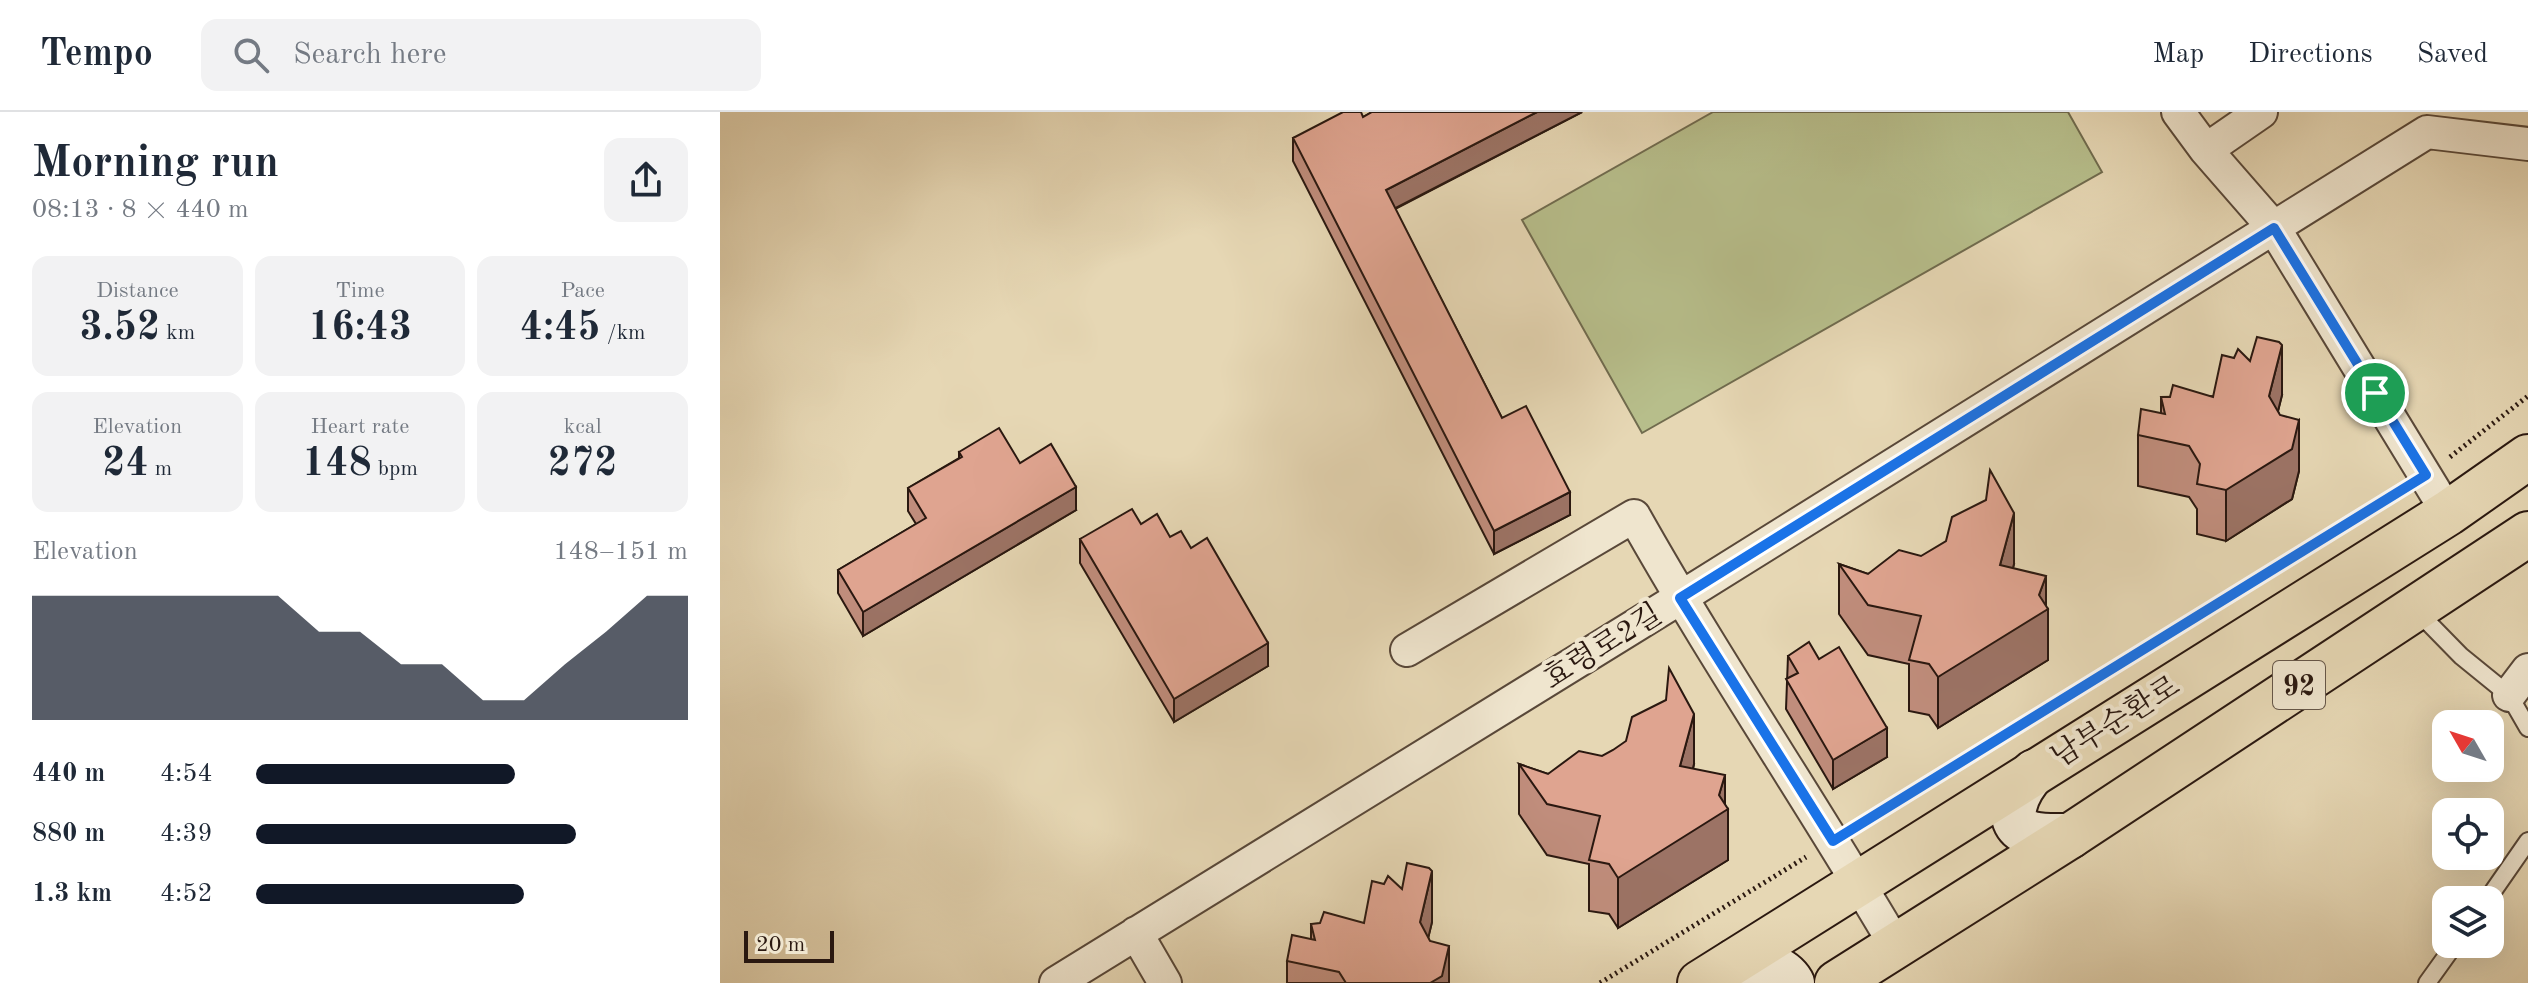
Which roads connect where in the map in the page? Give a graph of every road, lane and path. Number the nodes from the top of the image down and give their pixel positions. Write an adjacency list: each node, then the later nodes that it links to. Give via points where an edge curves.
1 (2178, 112): 4 (street)
2 (2261, 112): 4 (street)
3 (2528, 144): 5 (street, 효령로2길, via 2427,132)
4 (2206, 150): 5 (street)
5 (2274, 228): 8 (street); 11 (street, 효령로2길)
6 (2528, 396): 8 (path)
7 (2528, 457): 9 (main road, 남부순환로 / 92)
8 (2426, 475): 9 (street); 18 (path)
9 (2448, 513): 16 (main road, 남부순환로 / 92)
10 (2528, 534): 12 (main road, 92)
11 (1680, 598): 13 (street, via 1634,516); 18 (street); 22 (street, 효령로2길)
12 (2415, 609): 14 (lane, via 2461,656); 17 (main road, 92)
13 (1407, 650)
14 (2518, 682): 15 (lane)
15 (2528, 728)
16 (2034, 772): 17 (main road, via 2013,806 2020,829); 20 (main road, 남부순환로 / 92)
17 (2070, 836): 23 (main road, 92)
18 (1833, 841): 20 (street); 28 (path)
19 (2528, 841): 21 (lane)
20 (1859, 882): 23 (street); 25 (main road, 남부순환로 / 92)
21 (2497, 886)
22 (1136, 933): 26 (street, 효령로2길); 27 (street)
23 (1896, 946): 30 (main road, 92)
24 (2445, 958): 31 (lane)
25 (1717, 972): 29 (main road, via 1773,967)
26 (1056, 983)
27 (1165, 983)
28 (1600, 983)
29 (1792, 983)
30 (1837, 983)
31 (2427, 983)

